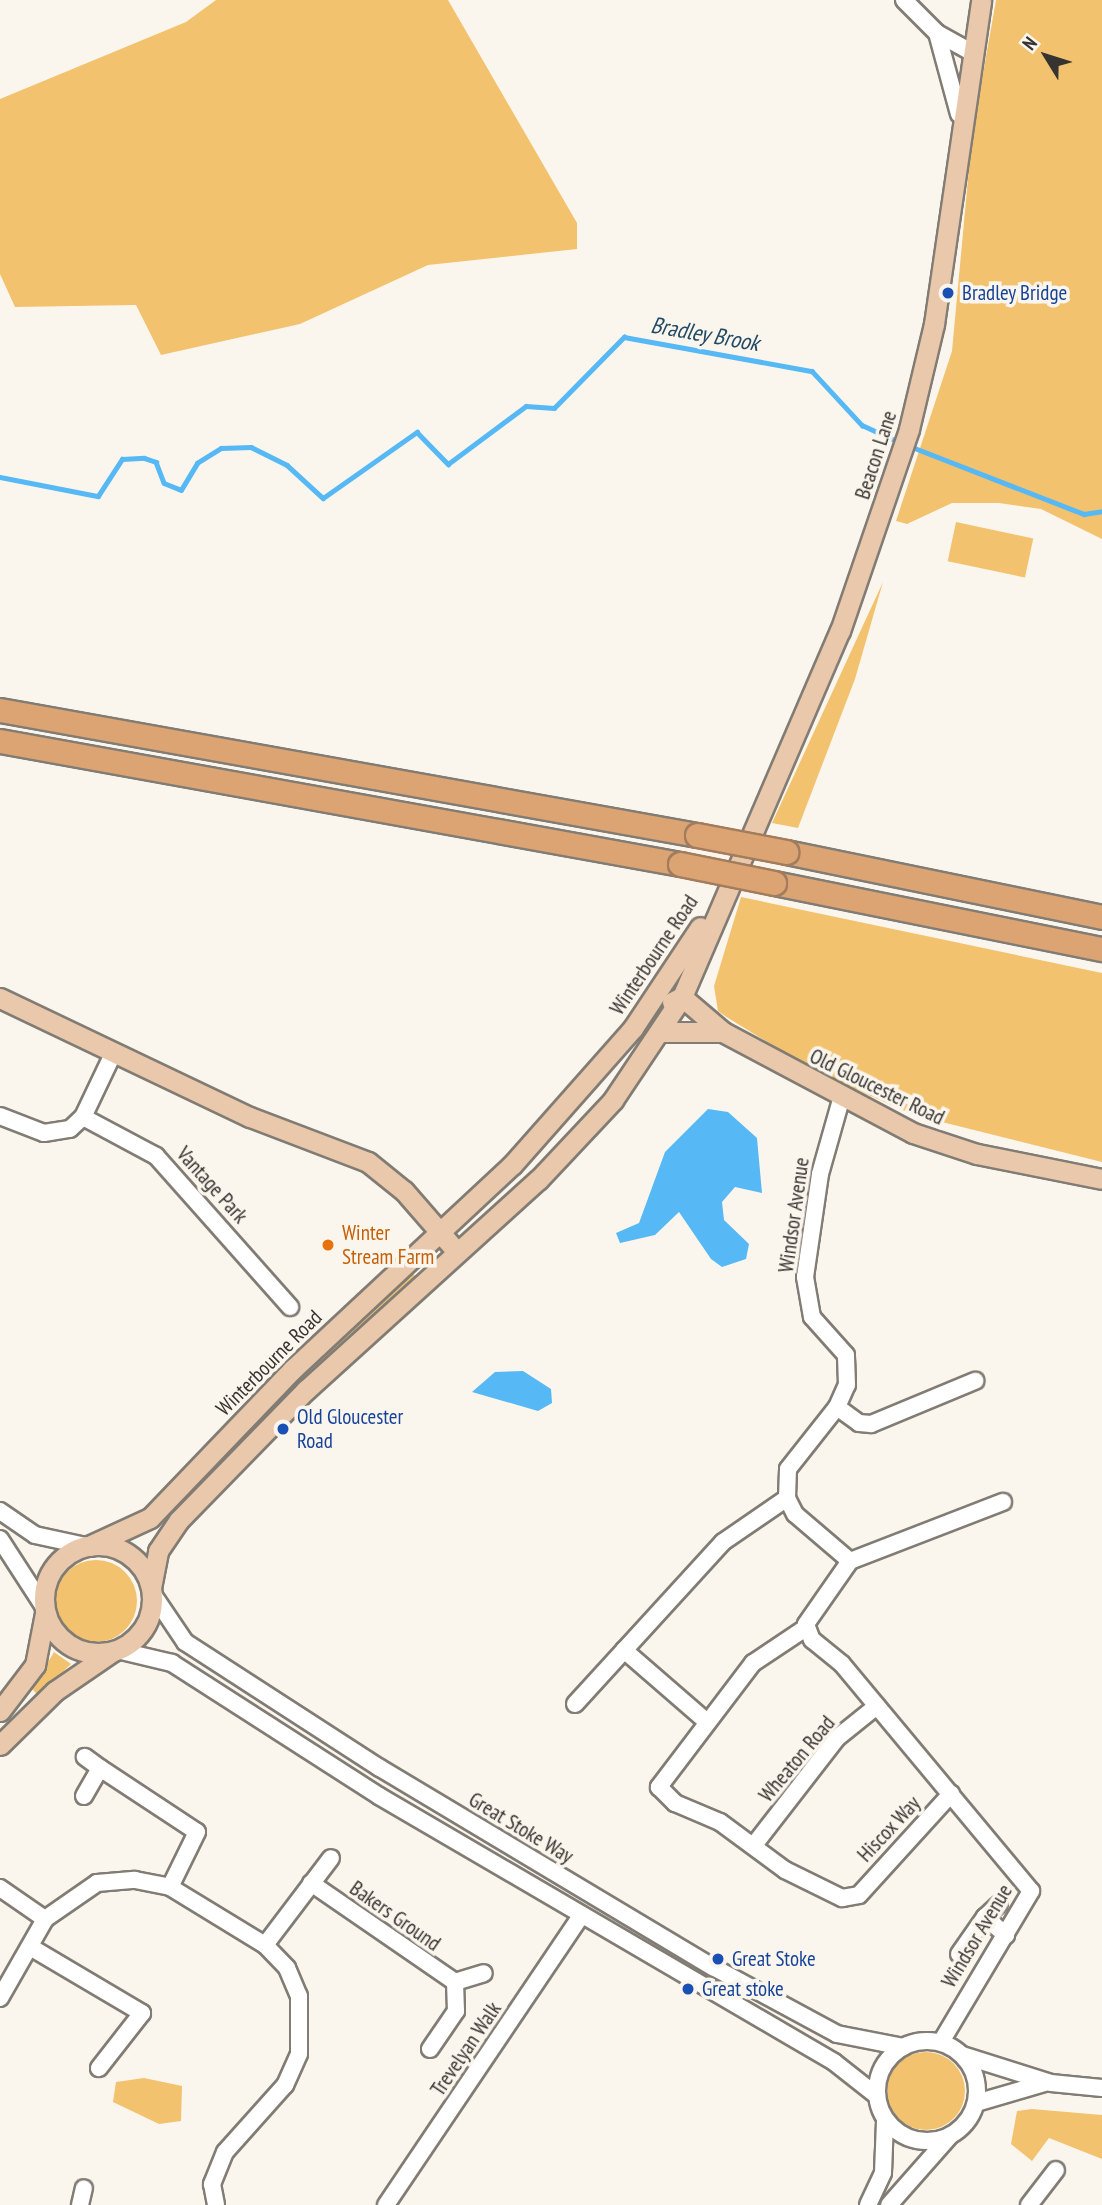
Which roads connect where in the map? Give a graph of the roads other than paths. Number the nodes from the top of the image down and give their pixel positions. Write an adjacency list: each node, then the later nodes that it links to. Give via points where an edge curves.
1 (904, 0): 3 (street)
2 (981, 0): 4 (main road, Beacon Lane)
3 (937, 33): 4 (street); 5 (street)
4 (970, 51): 5 (main road, Beacon Lane)
5 (960, 114): 9 (main road, Beacon Lane, via 934,324 909,429 840,631)
6 (0, 710): 8 (highway, bridge)
7 (0, 741): 12 (highway, bridge, via 680,864)
8 (978, 889): 10 (highway); 11 (highway)
9 (720, 897): 13 (main road, Winterbourne Road); 15 (main road, Winterbourne Road)
10 (1102, 902)
11 (1102, 917)
12 (1099, 949)
13 (682, 997): 15 (main road); 16 (main road, Winterbourne Road); 17 (main road, Old Gloucester Road)
14 (0, 998): 18 (main road)
15 (633, 1028): 23 (main road, Winterbourne Road, via 569,1107)
16 (659, 1032): 17 (main road, Old Gloucester Road); 24 (main road, Winterbourne Road, via 613,1100 538,1181)
17 (723, 1032): 19 (main road, Old Gloucester Road)
18 (113, 1054): 21 (street); 23 (main road, via 250,1117 368,1162 404,1191)
19 (841, 1100): 22 (main road, Old Gloucester Road, via 952,1147); 27 (street, Windsor Avenue, via 820,1174 805,1277 813,1317 846,1355 847,1385)
20 (0, 1116): 21 (street, via 53,1134)
21 (83, 1117): 25 (street, Vantage Park, via 156,1156)
22 (1102, 1179)
23 (438, 1233): 24 (main road); 32 (main road, Winterbourne Road, via 293,1369 150,1518)
24 (457, 1252): 34 (main road, Winterbourne Road, via 306,1390 179,1520 158,1551)
25 (290, 1307)
26 (975, 1381): 27 (street, via 871,1423 859,1423)
27 (837, 1407): 28 (street, via 788,1469)
28 (787, 1498): 33 (street, via 795,1514); 38 (street, via 723,1542)
29 (1003, 1502): 33 (street)
30 (0, 1511): 32 (street, via 35,1535)
31 (0, 1539): 35 (street)
32 (88, 1546): 34 (main road, via 122,1550 145,1573); 35 (main road, via 58,1562)
33 (850, 1561): 36 (street, via 825,1590)
34 (151, 1591): 37 (main road, via 144,1627); 65 (street, Great Stoke Way, via 170,1627 201,1654 415,1789 826,2028)
35 (45, 1609): 37 (main road, via 71,1646); 41 (main road, via 41,1653)
36 (807, 1627): 40 (street, Windsor Avenue); 42 (street, via 753,1663)
37 (115, 1650): 43 (main road, via 55,1691); 54 (street, via 172,1663)
38 (624, 1650): 39 (street); 42 (street)
39 (575, 1704)
40 (877, 1706): 46 (street, Windsor Avenue); 48 (street, Wheaton Road, via 837,1738)
41 (0, 1711)
42 (706, 1721): 48 (street, via 659,1787 675,1803)
43 (0, 1745)
44 (85, 1757): 45 (street)
45 (100, 1768): 47 (street); 51 (street, via 197,1832)
46 (951, 1794): 48 (street, Hiscox Way, via 859,1895 842,1898 820,1889); 57 (street, Windsor Avenue, via 1031,1891)
47 (85, 1796)
48 (754, 1845)
49 (331, 1858): 50 (street)
50 (312, 1883): 58 (street); 62 (street, Bakers Ground)
51 (170, 1887): 56 (street, via 135,1880 97,1884); 58 (street)
52 (0, 1888): 56 (street)
53 (999, 1905): 55 (street)
54 (581, 1916): 71 (street, via 834,2062); 77 (street, Trevelyan Walk)
55 (985, 1917): 57 (street); 60 (street)
56 (46, 1919): 59 (street)
57 (1006, 1935): 64 (street, Windsor Avenue)
58 (265, 1945): 76 (street, via 286,1968 299,1996 299,2054 285,2085 225,2152 212,2184)
59 (32, 1948): 63 (street); 68 (street, via 142,2013)
60 (959, 1954)
61 (484, 1973): 62 (street)
62 (455, 1982): 66 (street, via 456,2011)
63 (0, 1998)
64 (941, 2042): 65 (street); 67 (street)
65 (903, 2047): 71 (street, via 882,2068)
66 (430, 2049)
67 (962, 2055): 69 (street); 72 (street, via 975,2076)
68 (99, 2068)
69 (1051, 2082): 70 (street); 72 (street)
70 (1102, 2088)
71 (877, 2096): 73 (street)
72 (976, 2103): 74 (street)
73 (884, 2118): 74 (street, via 907,2137 928,2141); 78 (street, via 888,2151)
74 (951, 2135): 79 (street)
75 (1056, 2170): 80 (street)
76 (216, 2205)
77 (386, 2205)
78 (868, 2205)
79 (889, 2205)
80 (1029, 2205)

